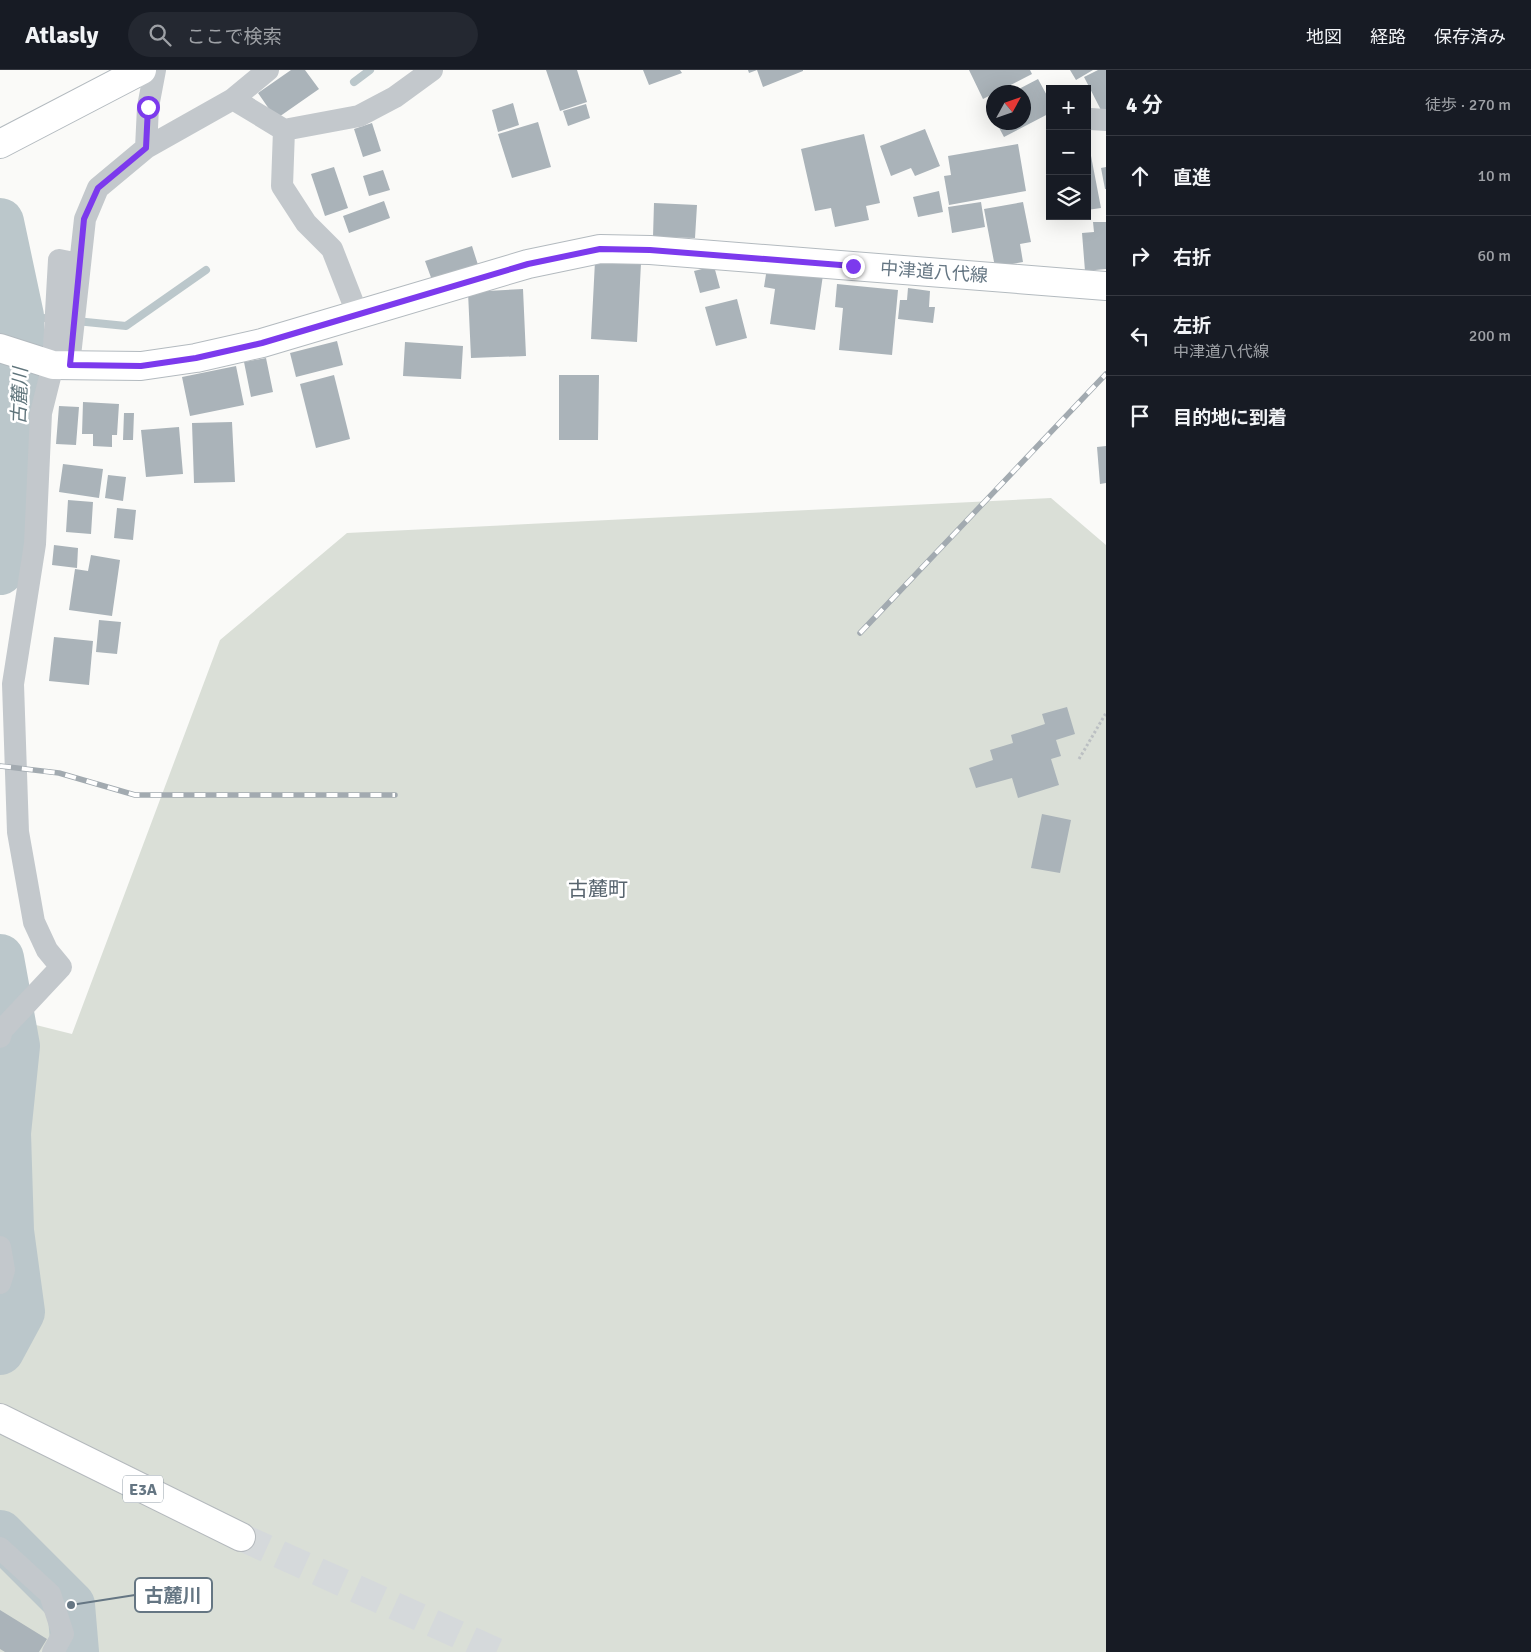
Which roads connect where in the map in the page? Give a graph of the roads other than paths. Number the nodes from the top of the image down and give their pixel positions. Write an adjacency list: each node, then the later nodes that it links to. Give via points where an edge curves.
1 (142, 70): 7 (main road)
2 (155, 70): 8 (street, via 148,107)
3 (268, 70): 5 (street)
4 (432, 70): 6 (street, via 395,97 359,116)
5 (233, 99): 6 (street); 8 (street)
6 (284, 130): 10 (street, via 282,186 306,223 332,249)
7 (0, 144)
8 (146, 148): 12 (street, via 98,188 84,219 79,264 58,260)
9 (1106, 286): 10 (main road, 中津道八代線, via 650,250 600,249 528,264)
10 (357, 313): 12 (main road, 中津道八代線, via 262,343 196,358 141,366)
11 (0, 348): 12 (main road, 中津道八代線)
12 (57, 364): 13 (street, via 41,413 35,544 13,684 18,832 34,922 47,950 61,967)
13 (7, 1013): 14 (street)
14 (0, 1037)
15 (0, 1247): 16 (street, via 4,1270)
16 (0, 1283)
17 (0, 1418): 18 (main road, E3A)
18 (241, 1538)
19 (0, 1548): 20 (street, via 50,1594 63,1634)
20 (54, 1652)

